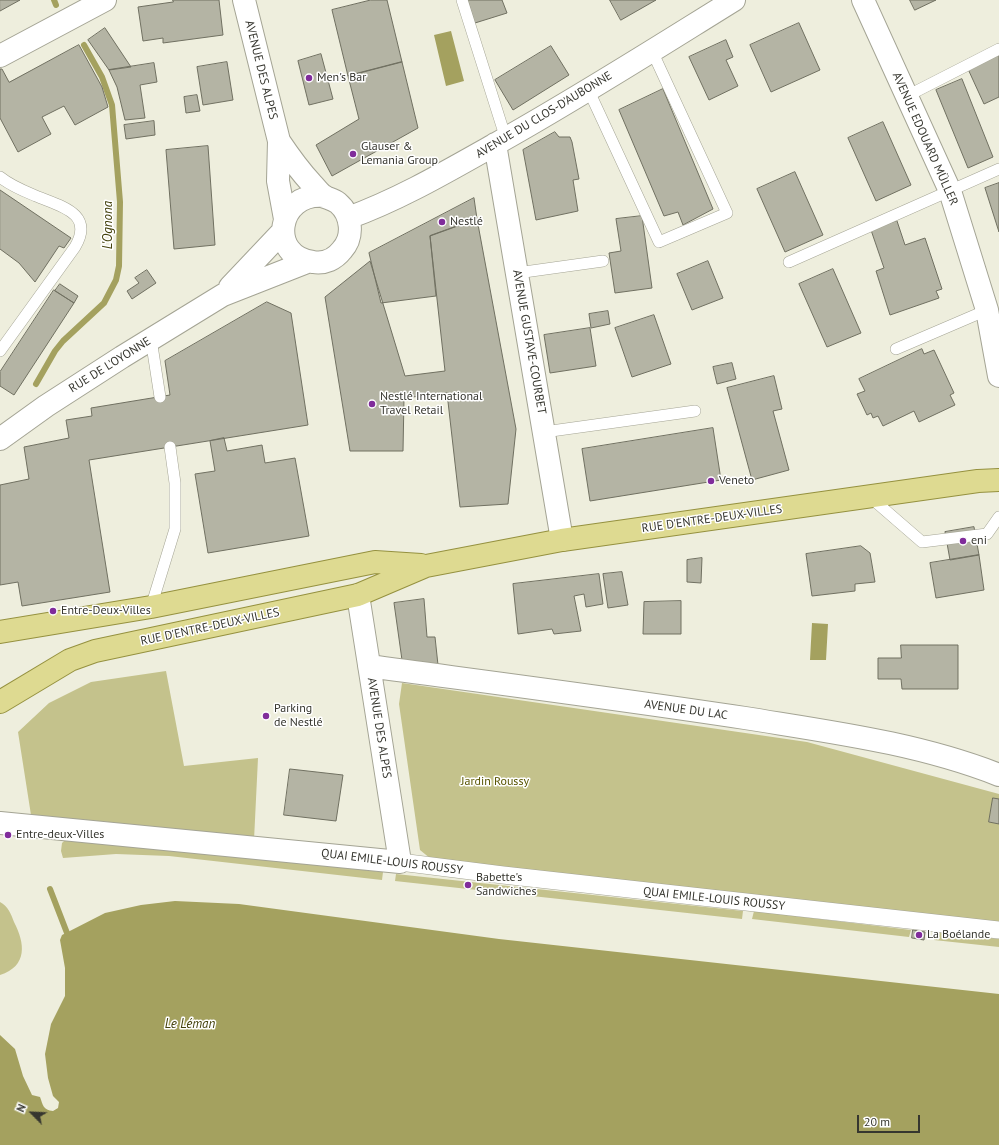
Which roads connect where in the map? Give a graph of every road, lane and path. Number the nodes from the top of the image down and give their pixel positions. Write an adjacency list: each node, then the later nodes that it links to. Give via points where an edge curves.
1 (106, 0): 8 (street)
2 (244, 0): 11 (street, AVENUE DES ALPES)
3 (462, 0): 12 (lane)
4 (734, 0): 7 (street, AVENUE DU CLOS-D'AUBONNE)
5 (863, 0): 10 (street, AVENUE EDOUARD MÜLLER)
6 (999, 49): 10 (lane)
7 (652, 51): 9 (street, AVENUE DU CLOS-D'AUBONNE); 9 (lane, via 727,213 659,242)
8 (0, 56)
9 (588, 89): 12 (street, AVENUE DU CLOS-D'AUBONNE)
10 (906, 96): 15 (street, AVENUE EDOUARD MÜLLER)
11 (279, 140): 16 (street, AVENUE DES ALPES, via 300,171); 18 (street, AVENUE DES ALPES, via 278,181)
12 (500, 142): 17 (street, AVENUE DU CLOS-D'AUBONNE, via 430,182 375,209); 22 (street, AVENUE GUSTAVE-COURBET)
13 (999, 169): 15 (lane)
14 (0, 177): 28 (lane, via 15,187 67,209 78,217 82,232 75,247)
15 (950, 191): 21 (lane); 24 (street, AVENUE EDOUARD MÜLLER)
16 (324, 196): 17 (street, via 339,204); 18 (street, via 307,197 293,205)
17 (348, 218): 20 (street, via 349,239 337,256 318,263)
18 (284, 225): 20 (street, via 288,247); 23 (street, RUE DE L'OYONNE, via 260,258)
19 (603, 260): 22 (lane)
20 (307, 262): 23 (street, RUE DE L'OYONNE)
21 (789, 262)
22 (517, 273): 32 (street, AVENUE GUSTAVE-COURBET)
23 (222, 295): 26 (street, RUE DE L'OYONNE)
24 (987, 310): 25 (street, AVENUE EDOUARD MÜLLER); 27 (lane)
25 (995, 333): 29 (street, AVENUE EDOUARD MÜLLER)
26 (151, 339): 30 (lane); 33 (street, RUE DE L'OYONNE, via 46,406)
27 (896, 349)
28 (0, 351)
29 (999, 376)
30 (160, 397)
31 (695, 411): 32 (lane)
32 (544, 432): 38 (street, AVENUE GUSTAVE-COURBET)
33 (0, 439)
34 (170, 447): 41 (lane, via 175,483 175,528)
35 (999, 480): 36 (main road, RUE D'ENTRE-DEUX-VILLES)
36 (870, 497): 37 (lane, via 922,542 987,534); 38 (main road, RUE D'ENTRE-DEUX-VILLES)
37 (999, 517)
38 (562, 540): 39 (main road, RUE D'ENTRE-DEUX-VILLES)
39 (426, 566): 40 (main road, RUE D'ENTRE-DEUX-VILLES); 41 (main road, RUE D'ENTRE-DEUX-VILLES, via 375,562)
40 (358, 595): 43 (street, AVENUE DES ALPES); 44 (main road, RUE D'ENTRE-DEUX-VILLES, via 95,651 70,660)
41 (151, 607): 42 (main road, RUE D'ENTRE-DEUX-VILLES)
42 (0, 632)
43 (369, 666): 45 (street, AVENUE DU LAC, via 833,732 945,757); 47 (street, AVENUE DES ALPES)
44 (0, 702)
45 (999, 775)
46 (0, 824): 47 (street, QUAI EMILE-LOUIS ROUSSY)
47 (400, 862): 48 (street, QUAI EMILE-LOUIS ROUSSY)
48 (999, 930)

